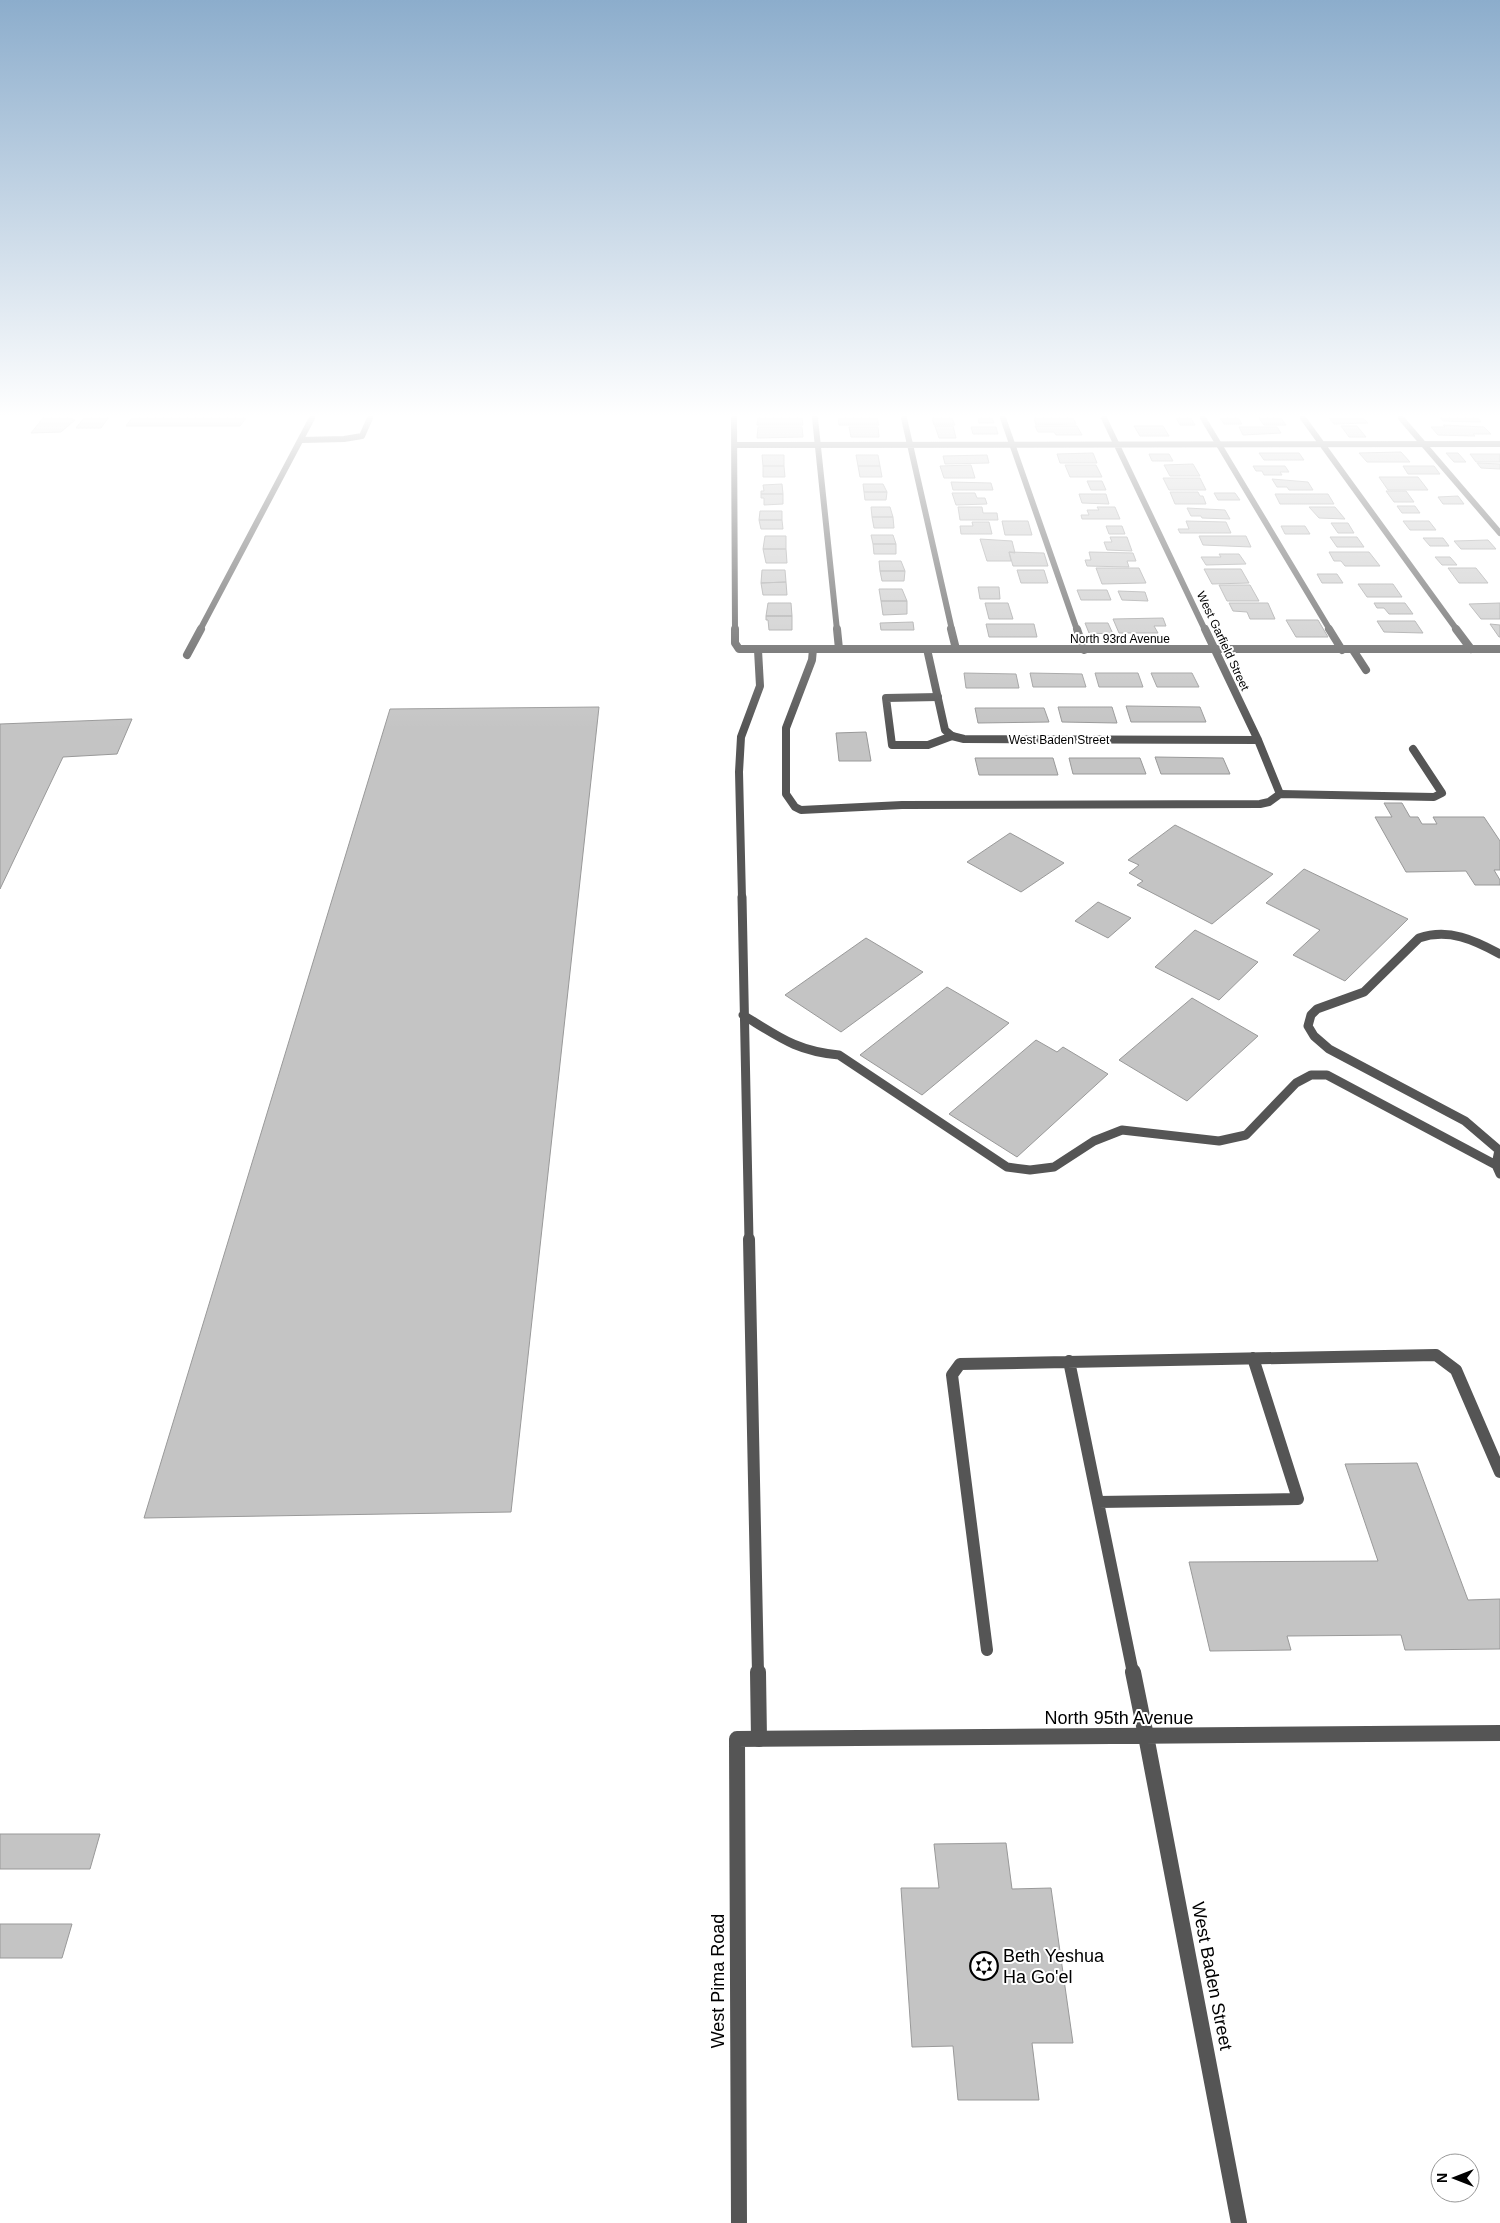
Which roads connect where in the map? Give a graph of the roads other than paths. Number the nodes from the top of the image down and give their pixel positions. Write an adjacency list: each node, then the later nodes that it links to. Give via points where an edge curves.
1 (258, 522): 22 (street)
2 (735, 522): 17 (street, North 93rd Avenue, via 735,643 739,649)
3 (826, 522): 12 (street)
4 (927, 522): 14 (street)
5 (1040, 522): 18 (street)
6 (1154, 522): 19 (street, West Garfield Street)
7 (1265, 522): 20 (street)
8 (1379, 522): 15 (street)
9 (1490, 522): 10 (street)
10 (1500, 533)
11 (813, 649): 12 (street, North 93rd Avenue); 17 (street, North 93rd Avenue); 28 (street, via 812,660 786,728 786,794 801,810 902,804 1260,804)
12 (839, 649): 13 (street, North 93rd Avenue)
13 (927, 649): 14 (street, North 93rd Avenue); 24 (street)
14 (956, 649): 18 (street, North 93rd Avenue)
15 (1471, 649): 16 (street, North 93rd Avenue); 21 (street, North 93rd Avenue)
16 (1500, 649)
17 (758, 650): 30 (street, via 760,686 742,737 739,772)
18 (1084, 650): 19 (street, North 93rd Avenue)
19 (1215, 650): 20 (street, North 93rd Avenue); 26 (street, West Garfield Street)
20 (1342, 650): 21 (street, North 93rd Avenue)
21 (1353, 650): 23 (street)
22 (187, 655)
23 (1366, 670)
24 (938, 697): 25 (street, via 946,730); 25 (street, via 886,698 892,745 928,745)
25 (952, 736): 26 (street, West Baden Street, via 964,739)
26 (1258, 740): 28 (street, West Garfield Street)
27 (1413, 749): 28 (street, via 1442,794 1434,797)
28 (1280, 794)
29 (1500, 954): 31 (street, via 1455,935 1427,935 1419,938 1364,992 1317,1009 1308,1022 1311,1034 1329,1049 1466,1121 1499,1150)
30 (743, 1015): 31 (street, via 794,1046 839,1055 1007,1167 1030,1170 1054,1167 1094,1141 1122,1130 1219,1141 1246,1135 1296,1083 1311,1075 1327,1076); 40 (street)
31 (1498, 1169)
32 (1253, 1358): 33 (street); 34 (street, via 1436,1355 1456,1370); 35 (street, via 1298,1499)
33 (1069, 1361): 35 (street, West Baden Street); 36 (street, via 960,1364 952,1374)
34 (1500, 1472)
35 (1098, 1502): 38 (street, West Baden Street)
36 (987, 1650)
37 (1500, 1734): 38 (street, North 95th Avenue)
38 (1146, 1736): 40 (street, North 95th Avenue); 42 (street, West Baden Street)
39 (737, 1739): 40 (street, North 95th Avenue); 41 (street, West Pima Road)
40 (759, 1739)
41 (739, 2223)
42 (1239, 2223)

